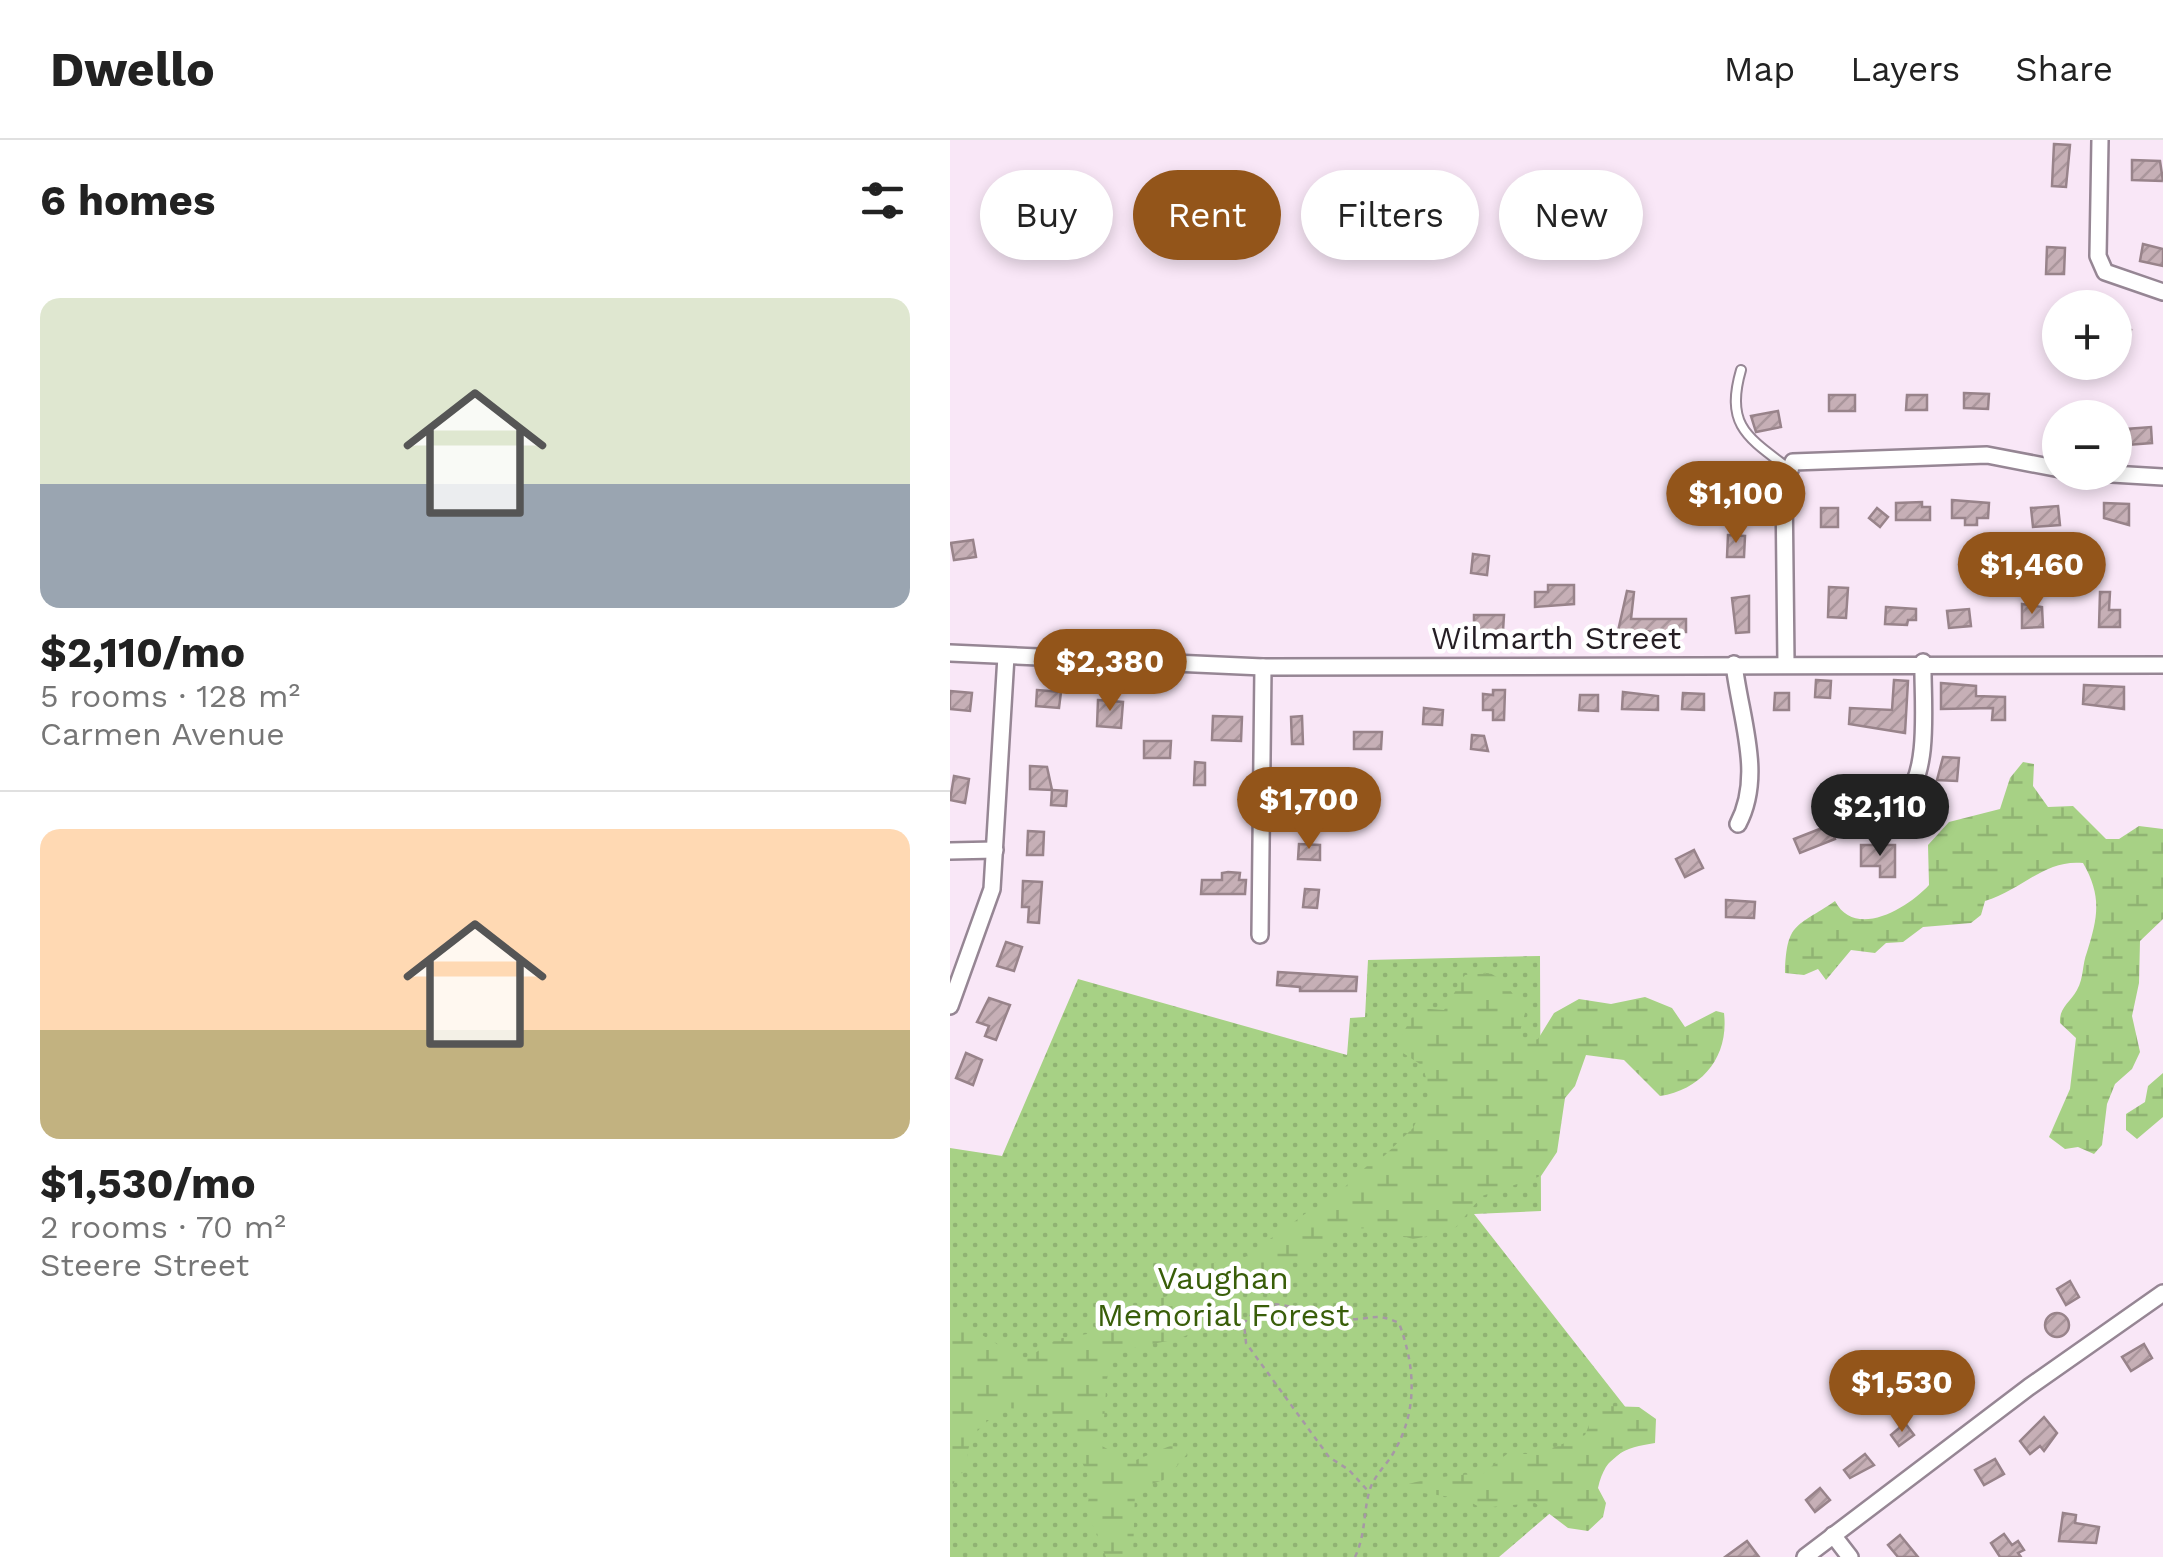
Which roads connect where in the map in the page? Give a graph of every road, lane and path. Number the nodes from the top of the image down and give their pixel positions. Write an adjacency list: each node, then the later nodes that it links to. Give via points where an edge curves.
1 (2100, 140): 2 (street, via 2098,256 2105,272 2122,282)
2 (2163, 292)
3 (1742, 370): 5 (lane, via 1734,394 1738,419 1746,434)
4 (2042, 466): 5 (street, via 1987,456 1810,458)
5 (1788, 468): 11 (street)
6 (2132, 476): 7 (street)
7 (2163, 478)
8 (950, 654): 9 (street, Wilmarth Street)
9 (1006, 656): 14 (street, Wilmarth Street); 18 (street)
10 (1923, 662): 11 (street, Wilmarth Street); 13 (street, Wilmarth Street); 15 (street, via 1917,779 1896,802)
11 (1786, 663): 12 (street, Wilmarth Street)
12 (1734, 664): 14 (street, Wilmarth Street); 16 (street, via 1753,778)
13 (2163, 665)
14 (1263, 667): 19 (street)
15 (1867, 807)
16 (1738, 824)
17 (950, 850): 18 (street)
18 (996, 850): 20 (street, via 987,910)
19 (1260, 934)
20 (950, 1006)
21 (2163, 1293): 23 (street)
22 (1369, 1492): 22 (path, via 1410,1412 1413,1380 1399,1323 1379,1314 1348,1320 1279,1302 1261,1304 1244,1323 1246,1343 1329,1458); 24 (path)
23 (1833, 1535): 25 (street); 26 (street)
24 (1355, 1557)
25 (1805, 1557)
26 (1850, 1557)

